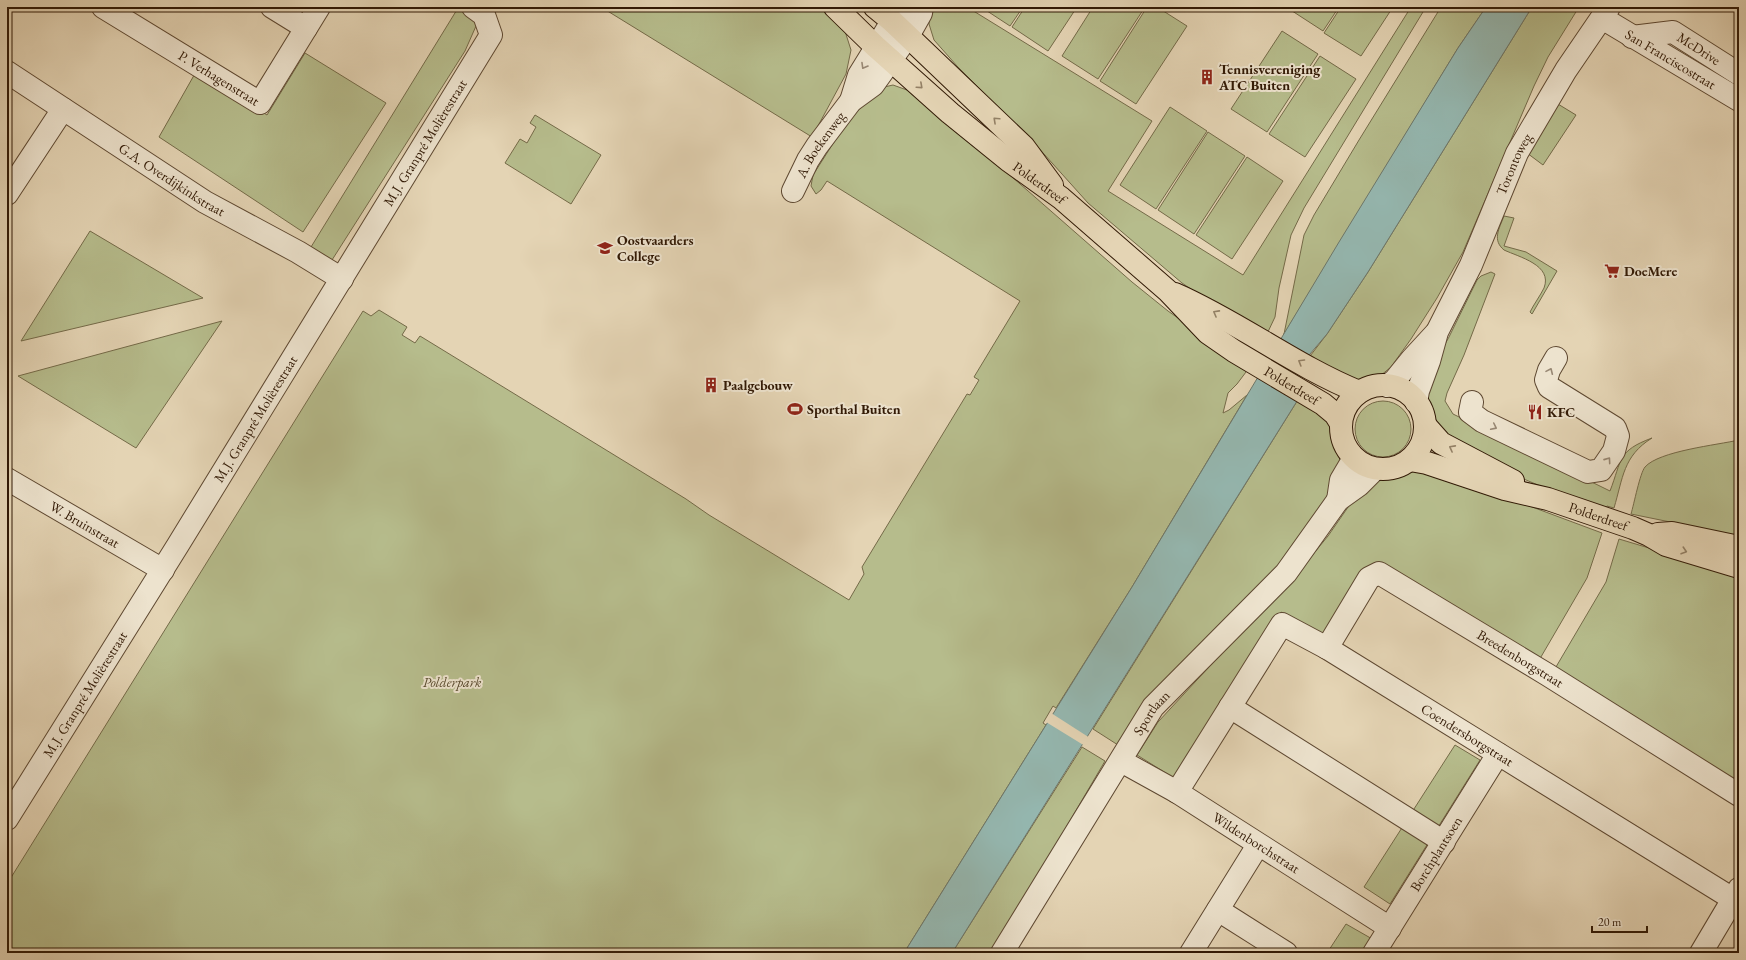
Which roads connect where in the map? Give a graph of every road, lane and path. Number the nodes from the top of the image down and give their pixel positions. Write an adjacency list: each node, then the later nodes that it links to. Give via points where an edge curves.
1 (103, 7): 10 (street, P. Verhagenstraat, via 260,103)
2 (272, 7): 10 (street)
3 (319, 7): 10 (street, P. Verhagenstraat)
4 (835, 7): 13 (main road, Polderdreef)
5 (875, 7): 9 (main road, Polderdreef)
6 (922, 7): 11 (street)
7 (478, 11): 21 (street, M.J. Granpré Molièrestraat, via 491,35)
8 (1606, 13): 12 (street, San Franciscostraat); 23 (street, Torontoweg, via 1566,70 1517,153 1471,265)
9 (896, 14): 11 (main road, Polderdreef); 13 (street, A. Boekenweg)
10 (306, 28)
11 (908, 36): 13 (street); 20 (main road, Polderdreef, one-way to 11, via 1024,147)
12 (1632, 36): 15 (street, McDrive, via 1673,32); 16 (street, San Franciscostraat)
13 (883, 53): 18 (street, A. Boekenweg, via 873,85 852,101 811,155); 20 (main road, Polderdreef, one-way to 20, via 1008,160)
14 (7, 72): 17 (street, G.A. Overdijkinkstraat)
15 (1739, 74)
16 (1739, 100)
17 (63, 109): 19 (street); 21 (street, G.A. Overdijkinkstraat, via 205,202)
18 (793, 191)
19 (7, 194)
20 (1061, 198): 22 (main road)
21 (342, 279): 40 (street, M.J. Granpré Molièrestraat)
22 (1168, 291): 26 (main road, Polderdreef, one-way to 22, via 1334,382 1203,306); 29 (main road, Polderdreef, via 1208,332 1234,351 1323,404)
23 (1437, 332): 25 (street, Torontoweg, via 1396,380); 27 (street, Torontoweg)
24 (1562, 362): 28 (street, one-way to 24, via 1470,412 1482,421 1588,472 1601,470 1614,452 1618,436 1615,428 1561,395)
25 (1387, 386): 26 (main road, via 1377,385); 27 (main road, via 1400,388)
26 (1359, 392): 29 (main road, via 1350,400)
27 (1416, 402): 30 (main road)
28 (1472, 402)
29 (1340, 422): 31 (main road, via 1346,448)
30 (1425, 425): 32 (main road, via 1422,445); 35 (main road, Polderdreef, one-way to 30, via 1441,443)
31 (1354, 458): 33 (main road, via 1364,466); 36 (street, Sportlaan, via 1341,480)
32 (1410, 460): 33 (main road, via 1399,467); 35 (main road, Polderdreef, via 1427,463 1505,489)
33 (1375, 469): 36 (street, Sportlaan)
34 (7, 479): 40 (street, W. Bruinstraat)
35 (1548, 499): 37 (main road, Polderdreef)
36 (1338, 500): 44 (street, Sportlaan, via 1286,573 1153,708)
37 (1641, 532): 38 (main road, Polderdreef, via 1672,533); 39 (main road, Polderdreef, one-way to 39, via 1666,545)
38 (1739, 547)
39 (1739, 567)
40 (163, 570): 47 (street, M.J. Granpré Molièrestraat)
41 (1327, 648): 42 (street, Coendersborgstraat, via 1282,624); 43 (street, Coendersborgstraat); 46 (street, Breedenborgstraat, via 1369,578 1379,573)
42 (1230, 707): 45 (street, Coendersborgstraat); 48 (street)
43 (1498, 754): 48 (street, Borchplantsoen); 50 (street, Coendersborgstraat)
44 (1121, 761): 45 (street, Wildenborchstraat); 53 (street, Sportlaan)
45 (1177, 792): 49 (street, Wildenborchstraat)
46 (1739, 795)
47 (7, 819)
48 (1444, 842): 52 (street, Borchplantsoen)
49 (1258, 845): 51 (street); 52 (street, Wildenborchstraat)
50 (1736, 894): 57 (street)
51 (1218, 910): 54 (street); 55 (street)
52 (1390, 928): 56 (street, Borchplantsoen)
53 (1002, 953)
54 (1192, 953)
55 (1286, 953)
56 (1374, 953)
57 (1701, 953)

